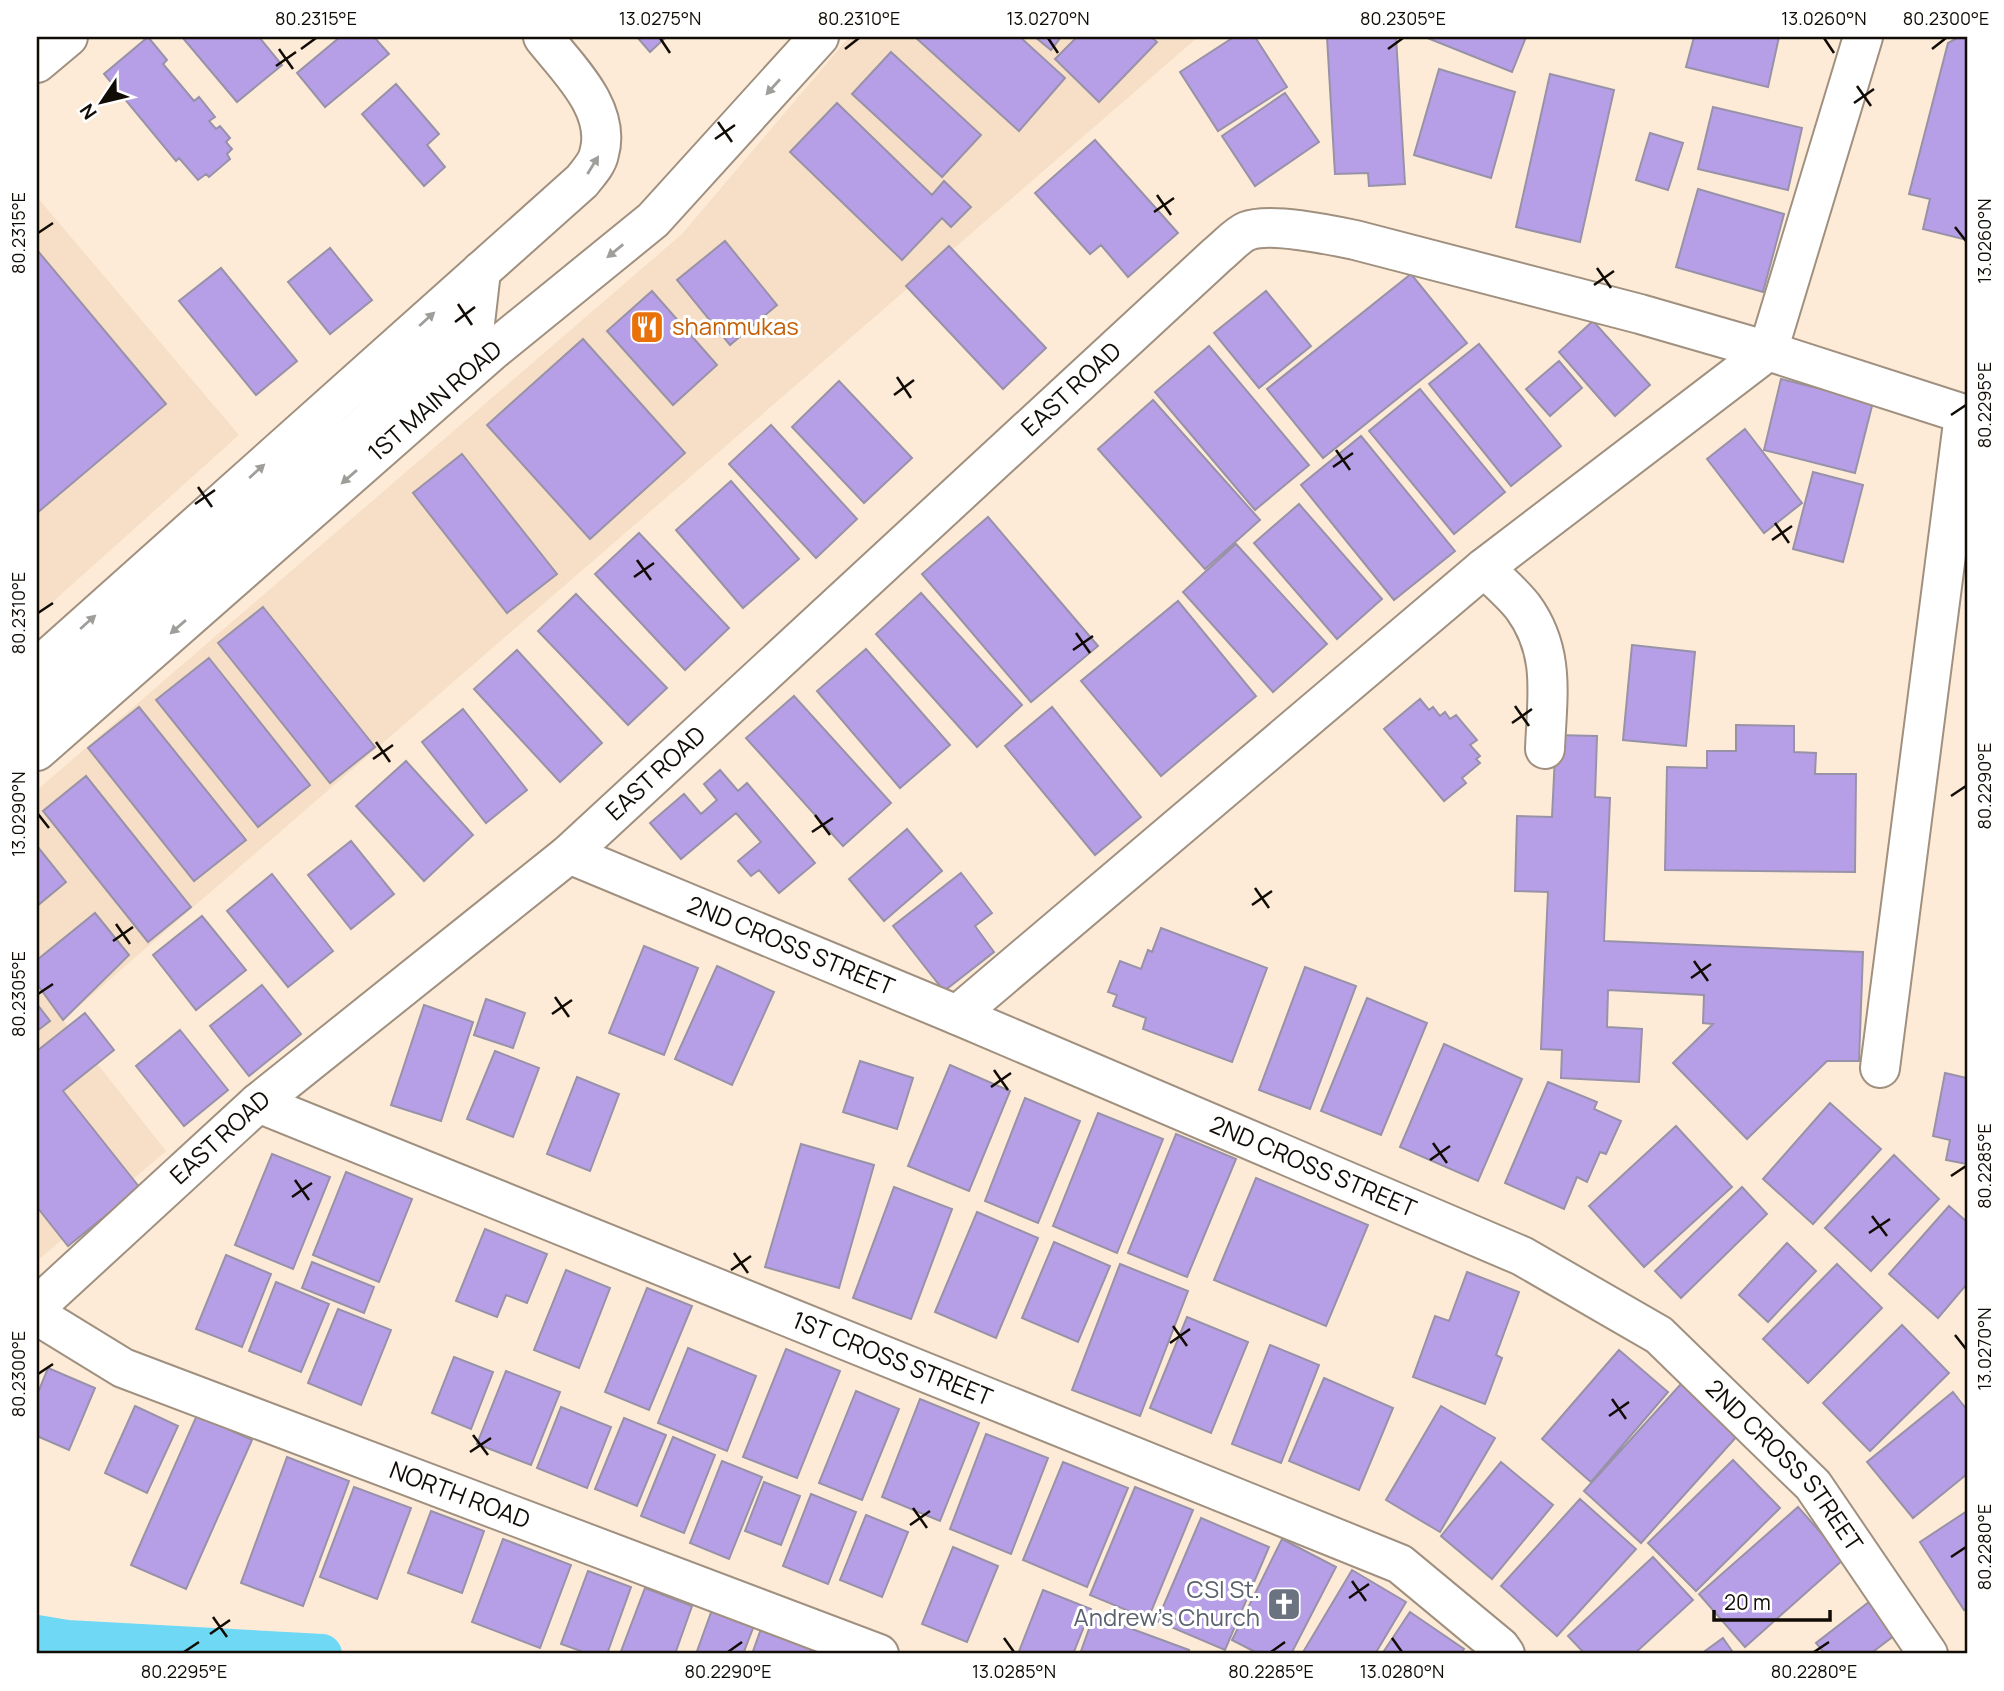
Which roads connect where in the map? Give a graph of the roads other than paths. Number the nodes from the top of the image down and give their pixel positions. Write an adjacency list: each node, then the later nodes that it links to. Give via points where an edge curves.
1 (68, 37): 5 (street)
2 (542, 37): 6 (street, one-way to 2, via 582,181 599,157 602,136 596,110)
3 (819, 37): 7 (street, 1ST MAIN ROAD, one-way to 7, via 653,220)
4 (1863, 37): 9 (street)
5 (37, 63)
6 (481, 271): 8 (street); 12 (street, one-way to 6)
7 (529, 321): 8 (street); 15 (street, 1ST MAIN ROAD, one-way to 15)
8 (475, 323): 13 (street)
9 (1768, 351): 10 (street); 11 (street); 16 (street, EAST ROAD, via 1355,240 1315,232 1247,231)
10 (1966, 415): 18 (street)
11 (1484, 568): 14 (street, via 1522,606 1535,626 1548,664); 17 (street)
12 (37, 668)
13 (37, 714)
14 (1545, 749)
15 (37, 751)
16 (569, 854): 17 (street, 2ND CROSS STREET); 19 (street, EAST ROAD)
17 (957, 1015): 23 (street, 2ND CROSS STREET, via 1522,1256 1659,1335 1813,1485)
18 (1880, 1068)
19 (258, 1102): 20 (street, EAST ROAD); 22 (street, 1ST CROSS STREET, via 1400,1564)
20 (42, 1309): 21 (street, NORTH ROAD, via 123,1368)
21 (879, 1654)
22 (1505, 1654)
23 (1928, 1654)

